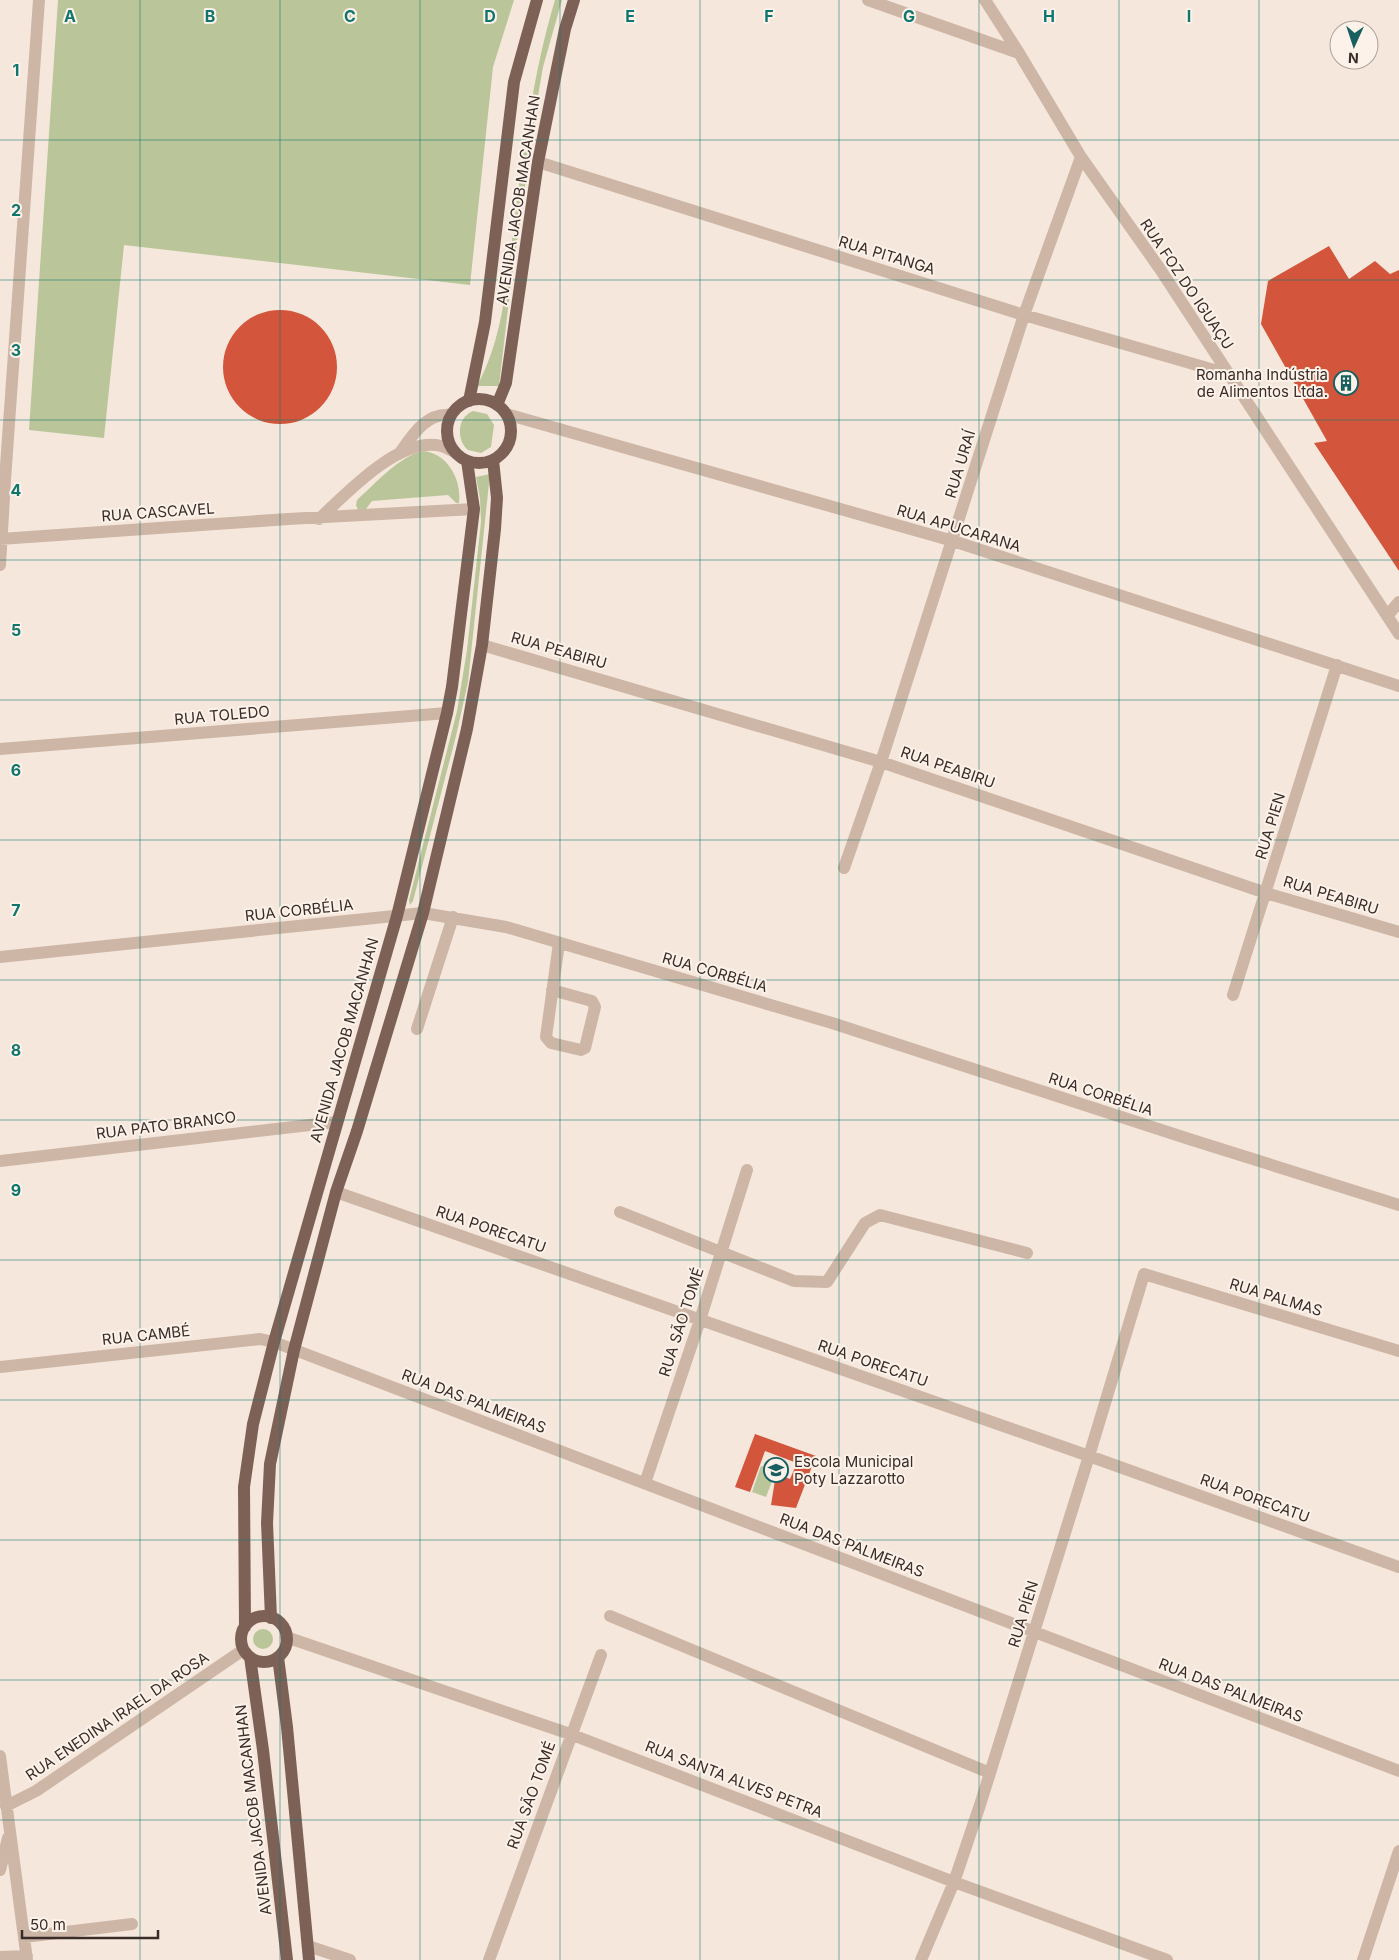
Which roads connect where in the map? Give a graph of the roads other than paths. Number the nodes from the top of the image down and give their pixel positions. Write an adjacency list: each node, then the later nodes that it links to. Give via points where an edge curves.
1 (39, 0): 21 (street)
2 (537, 0): 11 (main road, AVENIDA JACOB MACANHAN, via 514,82 485,322)
3 (574, 0): 8 (main road, AVENIDA JACOB MACANHAN)
4 (868, 0): 6 (street)
5 (985, 0): 6 (street, RUA FOZ DO IGUAÇU)
6 (1019, 53): 7 (street, RUA FOZ DO IGUAÇU)
7 (1081, 157): 9 (street, RUA URAÍ); 10 (street, RUA FOZ DO IGUAÇU, via 1160,269)
8 (538, 162): 9 (street, RUA PITANGA); 12 (main road, AVENIDA JACOB MACANHAN, via 506,383)
9 (1024, 315): 10 (street, RUA PITANGA); 22 (street, RUA URAÍ)
10 (1228, 374): 25 (street, RUA FOZ DO IGUAÇU)
11 (469, 401): 12 (main road, via 480,400); 14 (main road)
12 (497, 405): 13 (main road)
13 (506, 414): 17 (main road, via 511,425 511,437 503,453); 22 (street, RUA APUCARANA)
14 (451, 415): 15 (main road, via 447,436); 16 (street, via 434,416 412,436)
15 (455, 452): 16 (street, via 440,446 427,446); 18 (main road)
16 (399, 454): 20 (street, via 378,466)
17 (493, 460): 18 (main road, via 482,463); 27 (main road, via 497,498)
18 (468, 461): 19 (main road, AVENIDA JACOB MACANHAN)
19 (474, 509): 20 (street, RUA CASCAVEL); 30 (main road, AVENIDA JACOB MACANHAN)
20 (318, 519): 21 (street, RUA CASCAVEL)
21 (1, 539): 23 (street)
22 (953, 541): 28 (street, RUA APUCARANA); 32 (street, RUA URAÍ)
23 (0, 565)
24 (1399, 602): 25 (street)
25 (1388, 616): 26 (street, RUA FOZ DO IGUAÇU)
26 (1399, 634)
27 (482, 645): 32 (street, RUA PEABIRU); 35 (main road, via 468,729)
28 (1337, 666): 29 (street, RUA APUCARANA); 34 (street, RUA PIEN)
29 (1399, 686)
30 (447, 712): 31 (street, RUA TOLEDO); 36 (main road, AVENIDA JACOB MACANHAN)
31 (0, 749)
32 (881, 762): 33 (street, RUA URAÍ); 34 (street, RUA PEABIRU)
33 (844, 868)
34 (1266, 893): 38 (street, RUA PEABIRU); 42 (street, RUA PIEN)
35 (423, 912): 36 (street, RUA CORBÉLIA); 37 (street, RUA CORBÉLIA); 47 (main road)
36 (396, 916): 40 (street, RUA CORBÉLIA); 44 (main road, AVENIDA JACOB MACANHAN)
37 (453, 918): 39 (street, RUA CORBÉLIA, via 506,927); 43 (street)
38 (1399, 932)
39 (559, 943): 41 (street); 48 (street, RUA CORBÉLIA, via 832,1023)
40 (0, 957)
41 (552, 990): 41 (street, via 546,1037 551,1043 581,1050 585,1048 595,1007 592,1001)
42 (1233, 995)
43 (417, 1029)
44 (336, 1122): 45 (street, RUA PATO BRANCO); 54 (main road, AVENIDA JACOB MACANHAN)
45 (0, 1161)
46 (747, 1170): 50 (street, RUA SÃO TOMÉ)
47 (336, 1192): 53 (street, RUA PORECATU); 55 (main road)
48 (1399, 1205)
49 (620, 1212): 50 (street)
50 (720, 1252): 51 (street, via 794,1281 827,1282 865,1223 880,1215); 53 (street, RUA SÃO TOMÉ)
51 (1027, 1253)
52 (1144, 1274): 56 (street, RUA PALMAS); 58 (street, RUA PÍEN)
53 (700, 1320): 58 (street, RUA PORECATU); 59 (street, RUA SÃO TOMÉ)
54 (274, 1342): 55 (street, RUA CAMBÉ); 57 (street, RUA CAMBÉ, via 260,1339); 63 (main road, AVENIDA JACOB MACANHAN, via 253,1424 244,1487)
55 (294, 1350): 59 (street, RUA DAS PALMEIRAS); 62 (main road, via 270,1464 267,1523)
56 (1399, 1351)
57 (0, 1366)
58 (1089, 1456): 60 (street, RUA PORECATU); 64 (street, RUA PÍEN)
59 (645, 1484): 64 (street, RUA DAS PALMEIRAS)
60 (1399, 1567)
61 (610, 1616): 72 (street)
62 (271, 1618): 63 (main road, via 260,1616); 65 (main road, via 280,1624)
63 (244, 1626): 66 (main road, via 241,1638)
64 (1034, 1632): 71 (street, RUA DAS PALMEIRAS); 72 (street, RUA PÍEN)
65 (286, 1637): 68 (main road, via 284,1650); 69 (street, RUA SANTA ALVES PETRA)
66 (246, 1653): 68 (main road, via 264,1662); 73 (street, RUA ENEDINA IRAEL DA ROSA, via 36,1792); 83 (main road, AVENIDA JACOB MACANHAN, via 263,1750)
67 (601, 1655): 69 (street, RUA SÃO TOMÉ)
68 (278, 1657): 80 (main road)
69 (570, 1734): 77 (street, RUA SANTA ALVES PETRA); 86 (street, RUA SÃO TOMÉ)
70 (0, 1756): 73 (street)
71 (1399, 1772)
72 (990, 1773): 77 (street, RUA PÍEN)
73 (6, 1806): 74 (street)
74 (9, 1831): 76 (street); 79 (street)
75 (1399, 1851): 89 (street)
76 (0, 1870)
77 (954, 1882): 87 (street, RUA PÍEN); 88 (street, RUA SANTA ALVES PETRA)
78 (132, 1924): 79 (street)
79 (24, 1937): 82 (street)
80 (308, 1946): 84 (main road); 85 (street)
81 (0, 1957): 82 (street)
82 (27, 1958)
83 (287, 1960)
84 (309, 1960)
85 (350, 1960)
86 (489, 1960)
87 (921, 1960)
88 (1167, 1960)
89 (1363, 1960)

